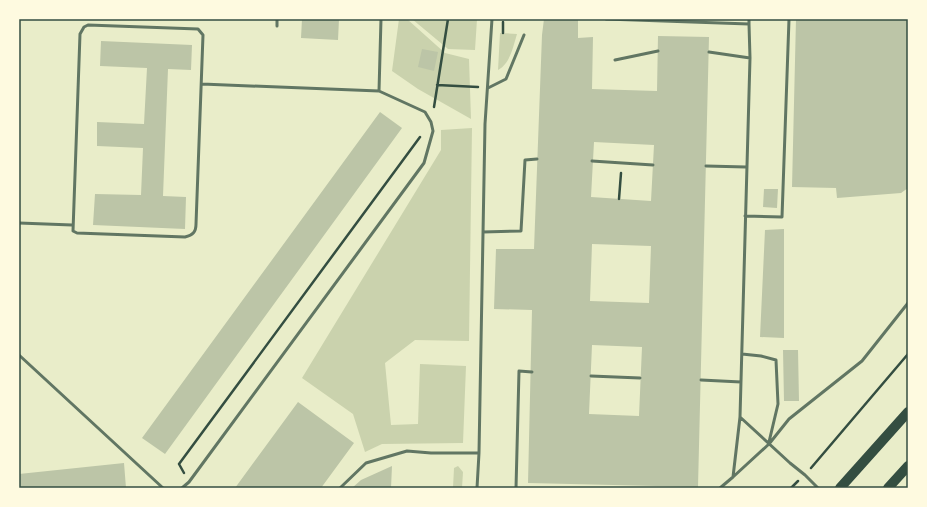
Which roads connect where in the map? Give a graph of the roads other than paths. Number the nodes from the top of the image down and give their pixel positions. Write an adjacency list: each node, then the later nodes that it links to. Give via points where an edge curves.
1 (277, 19): 8 (lane)
2 (381, 19): 16 (lane)
3 (492, 19): 15 (lane)
4 (606, 19): 7 (lane)
5 (749, 19): 7 (lane)
6 (789, 19): 22 (lane, via 782,217)
7 (749, 24): 12 (lane)
8 (277, 26)
9 (524, 35): 15 (lane, via 506,78)
10 (658, 51): 13 (lane)
11 (709, 52): 12 (lane)
12 (750, 58): 21 (lane)
13 (615, 60)
14 (202, 84): 16 (lane); 24 (lane, via 196,230 192,236 77,233 73,231); 24 (lane, via 204,39 198,29 88,25 84,27 80,34)
15 (488, 88): 25 (lane)
16 (379, 91): 41 (lane, via 425,112 433,131 424,163 189,482)
17 (537, 159): 25 (lane, via 525,160 521,231)
18 (592, 161): 19 (lane)
19 (653, 164)
20 (706, 166): 21 (lane)
21 (746, 167): 22 (lane)
22 (745, 216): 27 (lane)
23 (19, 223): 24 (lane)
24 (72, 225)
25 (483, 232): 37 (lane)
26 (908, 303): 36 (lane, via 862,361 789,419)
27 (742, 354): 33 (lane); 36 (lane, via 776,360 778,404)
28 (19, 355): 40 (lane)
29 (532, 372): 44 (lane, via 519,371)
30 (591, 376): 31 (lane)
31 (640, 378)
32 (701, 380): 33 (lane)
33 (741, 382): 35 (lane)
34 (908, 412): 47 (main road)
35 (740, 417): 36 (lane); 39 (lane)
36 (769, 444): 39 (lane); 46 (lane)
37 (479, 453): 42 (lane, via 407,450 366,463); 43 (lane)
38 (908, 466): 48 (main road)
39 (733, 477): 45 (lane)
40 (163, 488)
41 (182, 488)
42 (340, 488)
43 (476, 488)
44 (516, 488)
45 (720, 488)
46 (818, 488)
47 (840, 488)
48 (888, 488)

